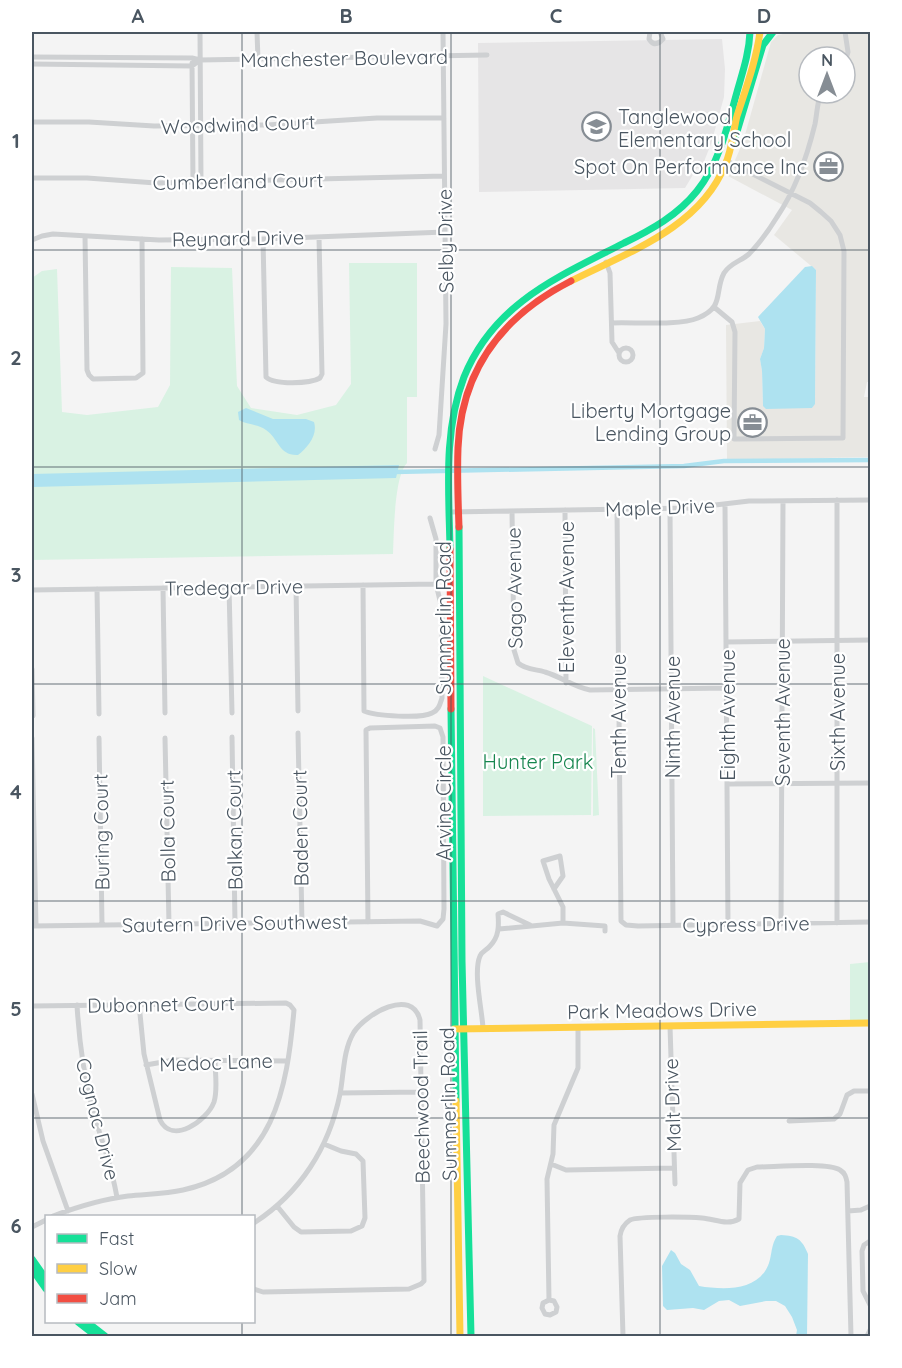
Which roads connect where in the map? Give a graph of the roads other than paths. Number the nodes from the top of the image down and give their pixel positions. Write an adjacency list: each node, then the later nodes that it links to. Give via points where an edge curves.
1 (200, 32): 16 (street)
2 (257, 32): 17 (street)
3 (443, 32): 10 (street, Selby Drive)
4 (650, 32): 5 (street, via 648,39 656,44 663,39)
5 (660, 32)
6 (750, 32): 9 (main road, Summerlin Road)
7 (758, 32): 9 (main road); 26 (main road, Summerlin Road)
8 (773, 32): 26 (main road, via 763,45)
9 (748, 49): 38 (main road, Summerlin Road, via 723,142 702,184 664,222)
10 (443, 56): 11 (street, Manchester Boulevard); 17 (street, Manchester Boulevard); 22 (street, Selby Drive)
11 (488, 56)
12 (32, 57): 15 (street)
13 (135, 58): 14 (street, Manchester Boulevard); 15 (street, Manchester Boulevard); 19 (street)
14 (192, 58): 16 (street, Manchester Boulevard); 20 (street)
15 (77, 60): 18 (street); 19 (street)
16 (200, 60): 17 (street, Manchester Boulevard); 20 (street); 25 (street)
17 (258, 60)
18 (32, 64)
19 (134, 66): 20 (street)
20 (192, 66): 24 (street)
21 (819, 105): 31 (street, via 804,161)
22 (444, 118): 25 (street, Woodwind Court); 27 (street, Selby Drive)
23 (32, 122): 24 (street, Woodwind Court)
24 (193, 126): 25 (street, Woodwind Court); 30 (street)
25 (201, 126): 29 (street)
26 (727, 161): 31 (street); 39 (main road, Summerlin Road, via 707,195 685,218)
27 (444, 176): 29 (street, Cumberland Court); 32 (street, Selby Drive)
28 (32, 178): 30 (street, Cumberland Court)
29 (201, 182): 30 (street, Cumberland Court)
30 (194, 183)
31 (790, 194): 40 (street, via 756,246 725,272); 40 (street, via 810,203 831,221 844,251 843,438 734,439 735,332 732,322)
32 (445, 232): 34 (street, Reynard Drive); 43 (street, Selby Drive, via 445,347)
33 (85, 236): 35 (street, Reynard Drive); 35 (street, via 87,370 93,379 136,378 144,373); 37 (street, Reynard Drive, via 47,234)
34 (319, 237): 36 (street, Reynard Drive); 36 (street, via 321,374 311,381 274,382 266,377)
35 (142, 239): 36 (street, Reynard Drive)
36 (263, 239)
37 (32, 240)
38 (602, 255): 39 (street); 52 (main road, Summerlin Road, via 541,286 507,313 471,361 457,394 450,429)
39 (607, 263): 41 (street); 53 (main road, Summerlin Road, via 531,304 490,346 473,377 460,423)
40 (714, 307): 41 (street, via 690,321)
41 (612, 323): 42 (street, via 612,342)
42 (620, 353)
43 (435, 449)
44 (837, 500): 45 (street, Maple Drive); 46 (street, Maple Drive); 62 (street, Sixth Avenue)
45 (870, 500)
46 (783, 501): 47 (street, Maple Drive); 64 (street, Seventh Avenue)
47 (725, 505): 48 (street, Maple Drive); 65 (street, Eighth Avenue)
48 (670, 508): 49 (street, Maple Drive); 68 (street, Ninth Avenue)
49 (617, 509): 50 (street, Maple Drive); 70 (street, Tenth Avenue)
50 (565, 510): 51 (street, Maple Drive); 67 (street, Eleventh Avenue)
51 (512, 511): 53 (street, Maple Drive); 67 (street, Sago Avenue, via 515,659 526,668 548,673)
52 (450, 512): 53 (street, Maple Drive); 110 (main road, Summerlin Road)
53 (458, 512): 111 (main road, Summerlin Road)
54 (430, 518): 55 (street, via 436,539)
55 (436, 584): 56 (street, Tredegar Drive); 56 (street, via 442,609 442,698 440,707 423,716 379,716 364,711)
56 (363, 585): 57 (street, Tredegar Drive)
57 (296, 586): 58 (street, Tredegar Drive); 71 (street)
58 (230, 587): 60 (street, Tredegar Drive); 73 (street)
59 (97, 588): 60 (street, Tredegar Drive); 61 (street, Tredegar Drive); 74 (street)
60 (163, 588): 72 (street)
61 (32, 590)
62 (837, 640): 63 (street); 64 (street); 81 (street, Sixth Avenue)
63 (870, 640)
64 (782, 641): 65 (street); 84 (street, Seventh Avenue)
65 (726, 642): 69 (street, Eighth Avenue)
66 (32, 669): 75 (street)
67 (566, 683): 70 (street, via 580,688)
68 (671, 688): 69 (street); 70 (street); 98 (street, Ninth Avenue)
69 (727, 688): 83 (street, Eighth Avenue)
70 (618, 690): 87 (street, Tenth Avenue)
71 (298, 711)
72 (165, 713)
73 (232, 713)
74 (99, 714)
75 (33, 716)
76 (298, 733): 89 (street, Baden Court)
77 (232, 737): 93 (street, Balkan Court)
78 (32, 738): 99 (street)
79 (99, 738): 96 (street, Buring Court)
80 (165, 738): 92 (street, Bolla Court)
81 (837, 783): 82 (street); 84 (street); 91 (street, Sixth Avenue)
82 (870, 783)
83 (727, 784): 84 (street); 94 (street, Eighth Avenue)
84 (782, 784): 95 (street, Seventh Avenue)
85 (554, 889): 85 (street, via 543,861 560,856 563,876); 90 (street, via 563,907)
86 (368, 922): 89 (street, Sautern Drive Southwest); 100 (street, Sautern Drive Southwest, via 420,921); 100 (street, Arvine Circle, via 366,730 435,726 443,736 444,909)
87 (622, 922): 98 (street, Cypress Drive, via 629,926)
88 (870, 922): 91 (street, Cypress Drive)
89 (302, 923): 93 (street, Sautern Drive Southwest)
90 (563, 923): 97 (street); 102 (street, via 605,926)
91 (837, 923): 95 (street, Cypress Drive)
92 (168, 924): 93 (street, Sautern Drive Southwest); 96 (street, Sautern Drive Southwest)
93 (235, 924)
94 (728, 924): 95 (street, Cypress Drive); 98 (street, Cypress Drive)
95 (781, 924)
96 (102, 925): 99 (street, Sautern Drive Southwest)
97 (530, 925): 101 (street); 101 (street, via 503,912 498,914)
98 (673, 925)
99 (34, 926)
100 (437, 926)
101 (499, 928): 108 (street, via 479,961)
102 (605, 931)
103 (139, 1004): 105 (street, Dubonnet Court); 113 (street, Dubonnet Court, via 286,1003 294,1010); 114 (street)
104 (32, 1005): 105 (street, Dubonnet Court)
105 (77, 1005): 124 (street, Cognac Drive, via 89,1093)
106 (870, 1023): 107 (main road, Park Meadows Drive)
107 (670, 1026): 109 (main road, Park Meadows Drive); 122 (street, Malt Drive)
108 (483, 1028): 109 (main road, Park Meadows Drive); 111 (main road, Park Meadows Drive)
109 (578, 1028): 121 (street, via 578,1068 554,1125)
110 (454, 1029): 111 (main road, Park Meadows Drive); 144 (main road, Summerlin Road)
111 (463, 1029): 145 (main road, Summerlin Road)
112 (215, 1060): 113 (street, Medoc Lane); 114 (street, Medoc Lane); 114 (street, via 213,1104 203,1117 178,1131 168,1130 162,1124)
113 (287, 1060): 124 (street, via 272,1121 240,1162 222,1175 182,1191)
114 (146, 1065)
115 (870, 1091): 119 (street, via 846,1095 840,1114 834,1119)
116 (421, 1092): 117 (street); 117 (street, Beechwood Trail, via 420,1020 412,1007 403,1006 374,1012 355,1030 347,1049); 136 (street, Beechwood Trail, via 425,1276 421,1284 409,1289)
117 (340, 1093): 120 (street, Beechwood Trail)
118 (32, 1094): 127 (street, via 43,1141)
119 (789, 1121)
120 (324, 1144): 125 (street, Beechwood Trail, via 300,1183); 125 (street, via 356,1154 363,1161 362,1226 355,1231 301,1232)
121 (551, 1164): 122 (street, via 566,1170); 137 (street, via 547,1179)
122 (674, 1168): 123 (street, Malt Drive)
123 (675, 1184)
124 (117, 1198): 127 (street)
125 (277, 1206): 130 (street, Beechwood Trail)
126 (870, 1206): 128 (street)
127 (68, 1211): 129 (street)
128 (848, 1211): 146 (street, via 847,1182 840,1169 757,1167 741,1178 739,1219 735,1222 700,1218 631,1220 620,1236); 147 (street)
129 (56, 1215)
130 (255, 1222)
131 (870, 1241): 138 (street, via 862,1251 863,1288)
132 (32, 1259): 134 (main road)
133 (32, 1269): 135 (main road)
134 (45, 1278)
135 (45, 1287)
136 (255, 1289)
137 (549, 1300)
138 (870, 1305)
139 (79, 1323): 142 (main road)
140 (88, 1323): 143 (main road)
141 (870, 1330): 148 (street)
142 (96, 1336)
143 (105, 1336)
144 (460, 1336)
145 (471, 1336)
146 (623, 1336)
147 (851, 1336)
148 (867, 1336)

